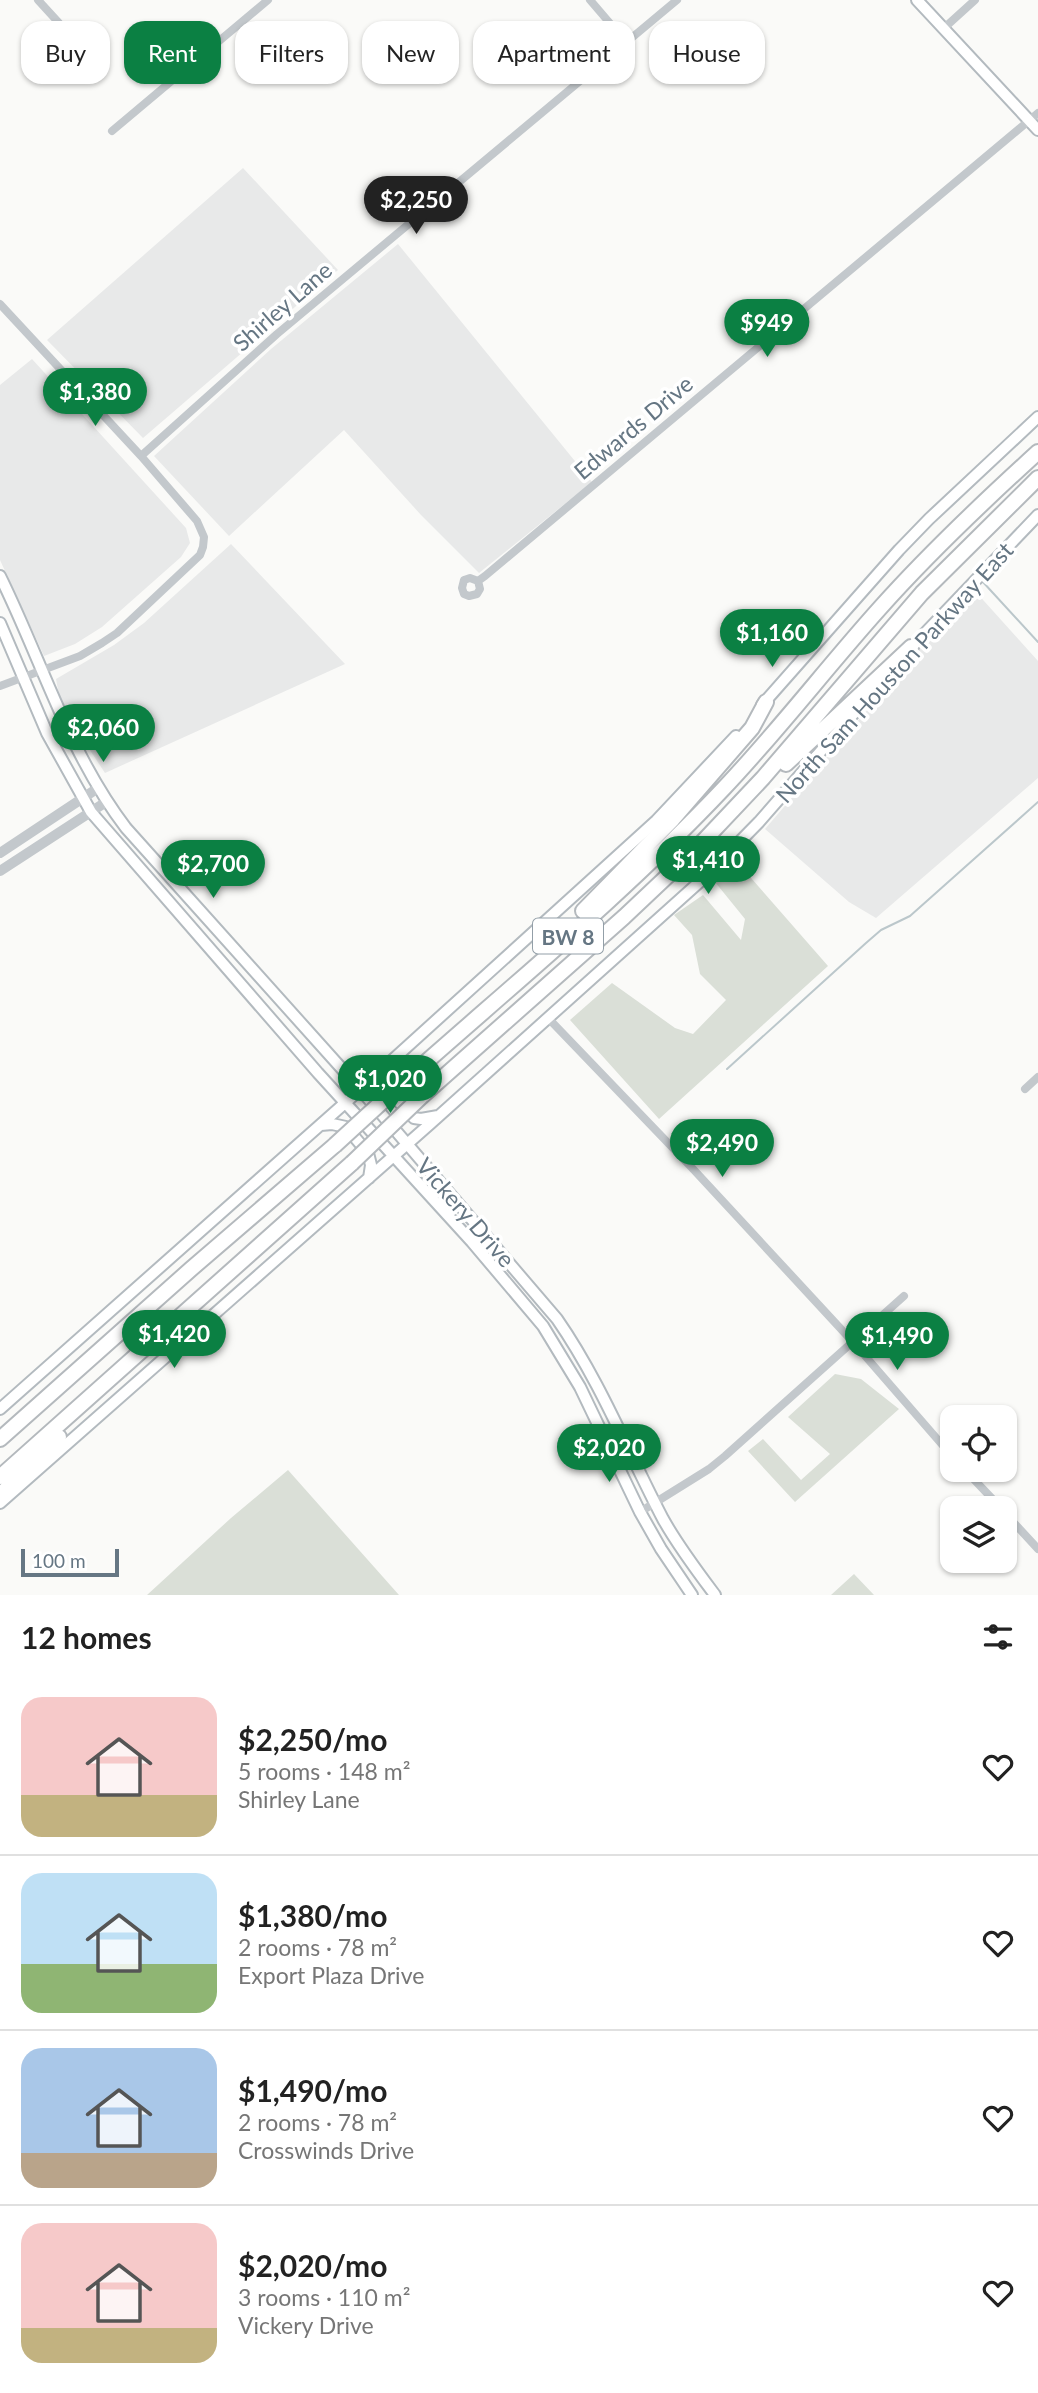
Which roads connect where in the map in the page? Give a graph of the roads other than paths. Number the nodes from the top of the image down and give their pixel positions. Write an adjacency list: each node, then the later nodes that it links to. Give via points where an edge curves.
1 (38, 0): 7 (street)
2 (268, 0): 14 (street)
3 (590, 0): 8 (street)
4 (677, 0): 10 (street, Shirley Lane)
5 (917, 0): 9 (main road)
6 (975, 0): 9 (street)
7 (57, 21)
8 (608, 21)
9 (943, 29): 12 (main road)
10 (635, 35)
11 (576, 84): 19 (street, Shirley Lane, via 269,341)
12 (1033, 117): 13 (main road); 24 (street, Edwards Drive)
13 (1038, 130)
14 (112, 131)
15 (0, 304): 19 (street)
16 (1038, 416): 30 (main road, via 906,542)
17 (1038, 444): 22 (highway)
18 (1038, 452): 22 (highway, North Sam Houston Parkway East / BW 8)
19 (141, 456): 27 (street, via 197,522 204,537 200,555 117,633 80,656)
20 (1038, 479): 35 (highway, North Sam Houston Parkway East / BW 8, via 922,593)
21 (1038, 515): 26 (main road, North Sam Houston Parkway East)
22 (964, 520): 42 (highway, North Sam Houston Parkway East / BW 8, via 873,616 716,797)
23 (0, 576): 27 (main road, Vickery Drive)
24 (478, 581)
25 (0, 623): 28 (main road, Vickery Drive)
26 (911, 647): 35 (highway); 43 (main road, North Sam Houston Parkway East, via 758,823)
27 (40, 671): 28 (street); 31 (main road, Vickery Drive)
28 (23, 677): 29 (street); 32 (main road, Vickery Drive)
29 (0, 686)
30 (766, 702): 42 (highway, via 752,728 673,819); 44 (main road, via 656,821)
31 (98, 788): 32 (street); 33 (main road, Vickery Drive)
32 (83, 798): 34 (main road, Vickery Drive); 36 (street)
33 (106, 802): 34 (street); 37 (main road, Vickery Drive)
34 (91, 812): 38 (street); 39 (main road, Vickery Drive)
35 (716, 829): 56 (highway, North Sam Houston Parkway East / BW 8, bridge)
36 (0, 853)
37 (157, 861): 39 (main road); 40 (main road, Vickery Drive)
38 (1, 870)
39 (144, 873): 41 (main road, Vickery Drive)
40 (223, 935): 41 (main road); 46 (main road, Vickery Drive)
41 (209, 948): 48 (main road, Vickery Drive)
42 (512, 986): 62 (highway, North Sam Houston Parkway East / BW 8, bridge)
43 (548, 1018): 49 (main road, North Sam Houston Parkway East); 58 (street)
44 (387, 1065): 46 (main road); 49 (main road, via 386,1088 414,1118)
45 (1038, 1077): 47 (street)
46 (360, 1089): 48 (main road); 51 (main road, Vickery Drive)
47 (1025, 1089)
48 (345, 1103): 50 (main road); 52 (main road, Vickery Drive)
49 (440, 1115): 51 (main road, North Sam Houston Parkway East)
50 (320, 1125): 53 (main road, via 346,1127 368,1153); 61 (main road)
51 (407, 1144): 52 (main road, North Sam Houston Parkway East); 54 (main road, Vickery Drive)
52 (394, 1156): 53 (main road, North Sam Houston Parkway East); 55 (main road, Vickery Drive)
53 (369, 1178): 68 (main road, North Sam Houston Parkway East)
54 (484, 1233): 55 (main road); 59 (main road, Vickery Drive, via 557,1319)
55 (472, 1242): 60 (main road, Vickery Drive, via 543,1326)
56 (225, 1277): 64 (highway, North Sam Houston Parkway East / BW 8); 66 (highway)
57 (904, 1296): 58 (street)
58 (853, 1342): 63 (street); 69 (street, via 725,1456)
59 (593, 1381): 60 (main road); 69 (main road, Vickery Drive)
60 (580, 1387): 70 (main road, Vickery Drive)
61 (0, 1409)
62 (0, 1439)
63 (940, 1442)
64 (0, 1477)
65 (976, 1482): 67 (street)
66 (0, 1495)
67 (990, 1496)
68 (0, 1503)
69 (655, 1503): 70 (street); 74 (main road, Vickery Drive)
70 (640, 1511): 73 (main road, Vickery Drive)
71 (1017, 1526): 72 (street)
72 (1038, 1549)
73 (692, 1595)
74 (715, 1595)

